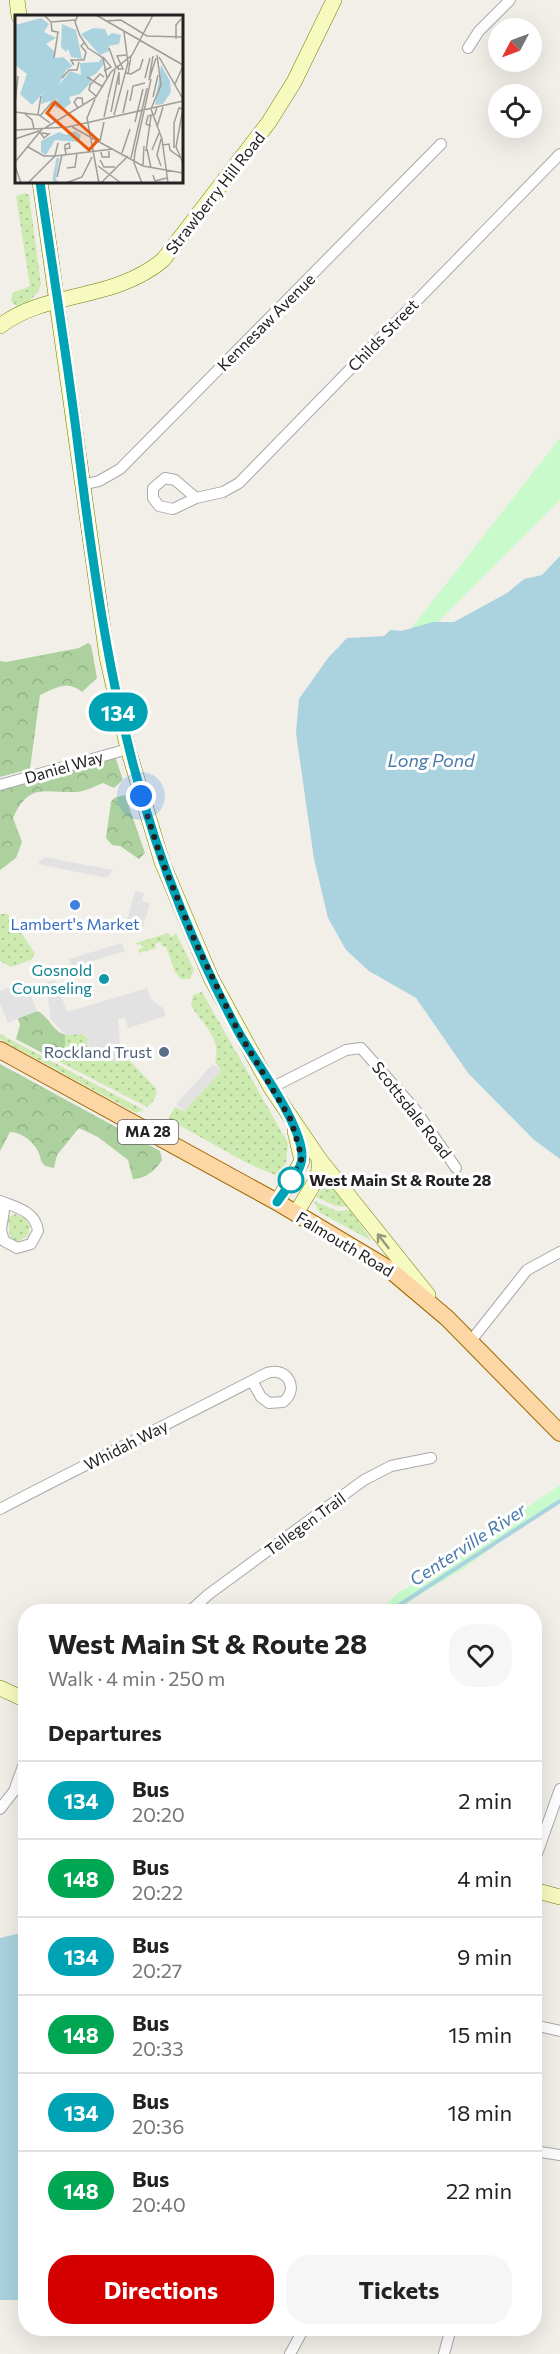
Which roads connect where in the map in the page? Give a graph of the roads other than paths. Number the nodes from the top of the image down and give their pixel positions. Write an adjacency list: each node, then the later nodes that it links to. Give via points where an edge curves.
1 (17, 0): 4 (main road)
2 (334, 0): 9 (main road, Strawberry Hill Road, via 270,122 163,260 121,286)
3 (510, 0): 5 (street)
4 (19, 15)
5 (468, 48)
6 (441, 144): 11 (street, Kennesaw Avenue, via 120,469 107,478)
7 (560, 154): 12 (street, Childs Street, via 239,483 223,492)
8 (40, 183): 9 (main road)
9 (57, 303): 10 (main road, Strawberry Hill Road, via 27,310); 11 (main road)
10 (0, 326)
11 (82, 485): 13 (main road, via 107,657)
12 (196, 498)
13 (128, 749): 14 (street, Daniel Way); 16 (main road, via 181,910 211,978)
14 (0, 785)
15 (0, 1050): 20 (main road, Falmouth Road / MA 28)
16 (271, 1088): 17 (main road); 19 (street, Scottsdale Road, via 346,1050 361,1048 414,1108)
17 (291, 1120): 18 (main road); 20 (main road, via 302,1161)
18 (320, 1160): 21 (main road, via 318,1177); 23 (main road, one-way to 18)
19 (456, 1168)
20 (277, 1202): 21 (main road, Falmouth Road / MA 28)
21 (296, 1213): 23 (main road, Falmouth Road / MA 28, via 389,1269)
22 (560, 1252): 24 (street, via 527,1270)
23 (447, 1318): 24 (main road, Falmouth Road / MA 28)
24 (470, 1342): 26 (main road, Falmouth Road / MA 28)
25 (252, 1381): 28 (street, Whidah Way)
26 (559, 1430)
27 (431, 1458): 29 (street, Tellegen Trail, via 391,1466 364,1480)
28 (0, 1509)
29 (198, 1604)
30 (0, 1688): 31 (main road)
31 (18, 1696)
32 (18, 1780): 34 (street)
33 (560, 1789): 35 (street)
34 (0, 1809)
35 (542, 1840)
36 (542, 1892): 37 (main road)
37 (560, 1897)
38 (542, 2027): 39 (street)
39 (560, 2031)
40 (542, 2152): 41 (street)
41 (560, 2155)
42 (300, 2336): 44 (street)
43 (449, 2336): 45 (street)
44 (290, 2354)
45 (444, 2354)

